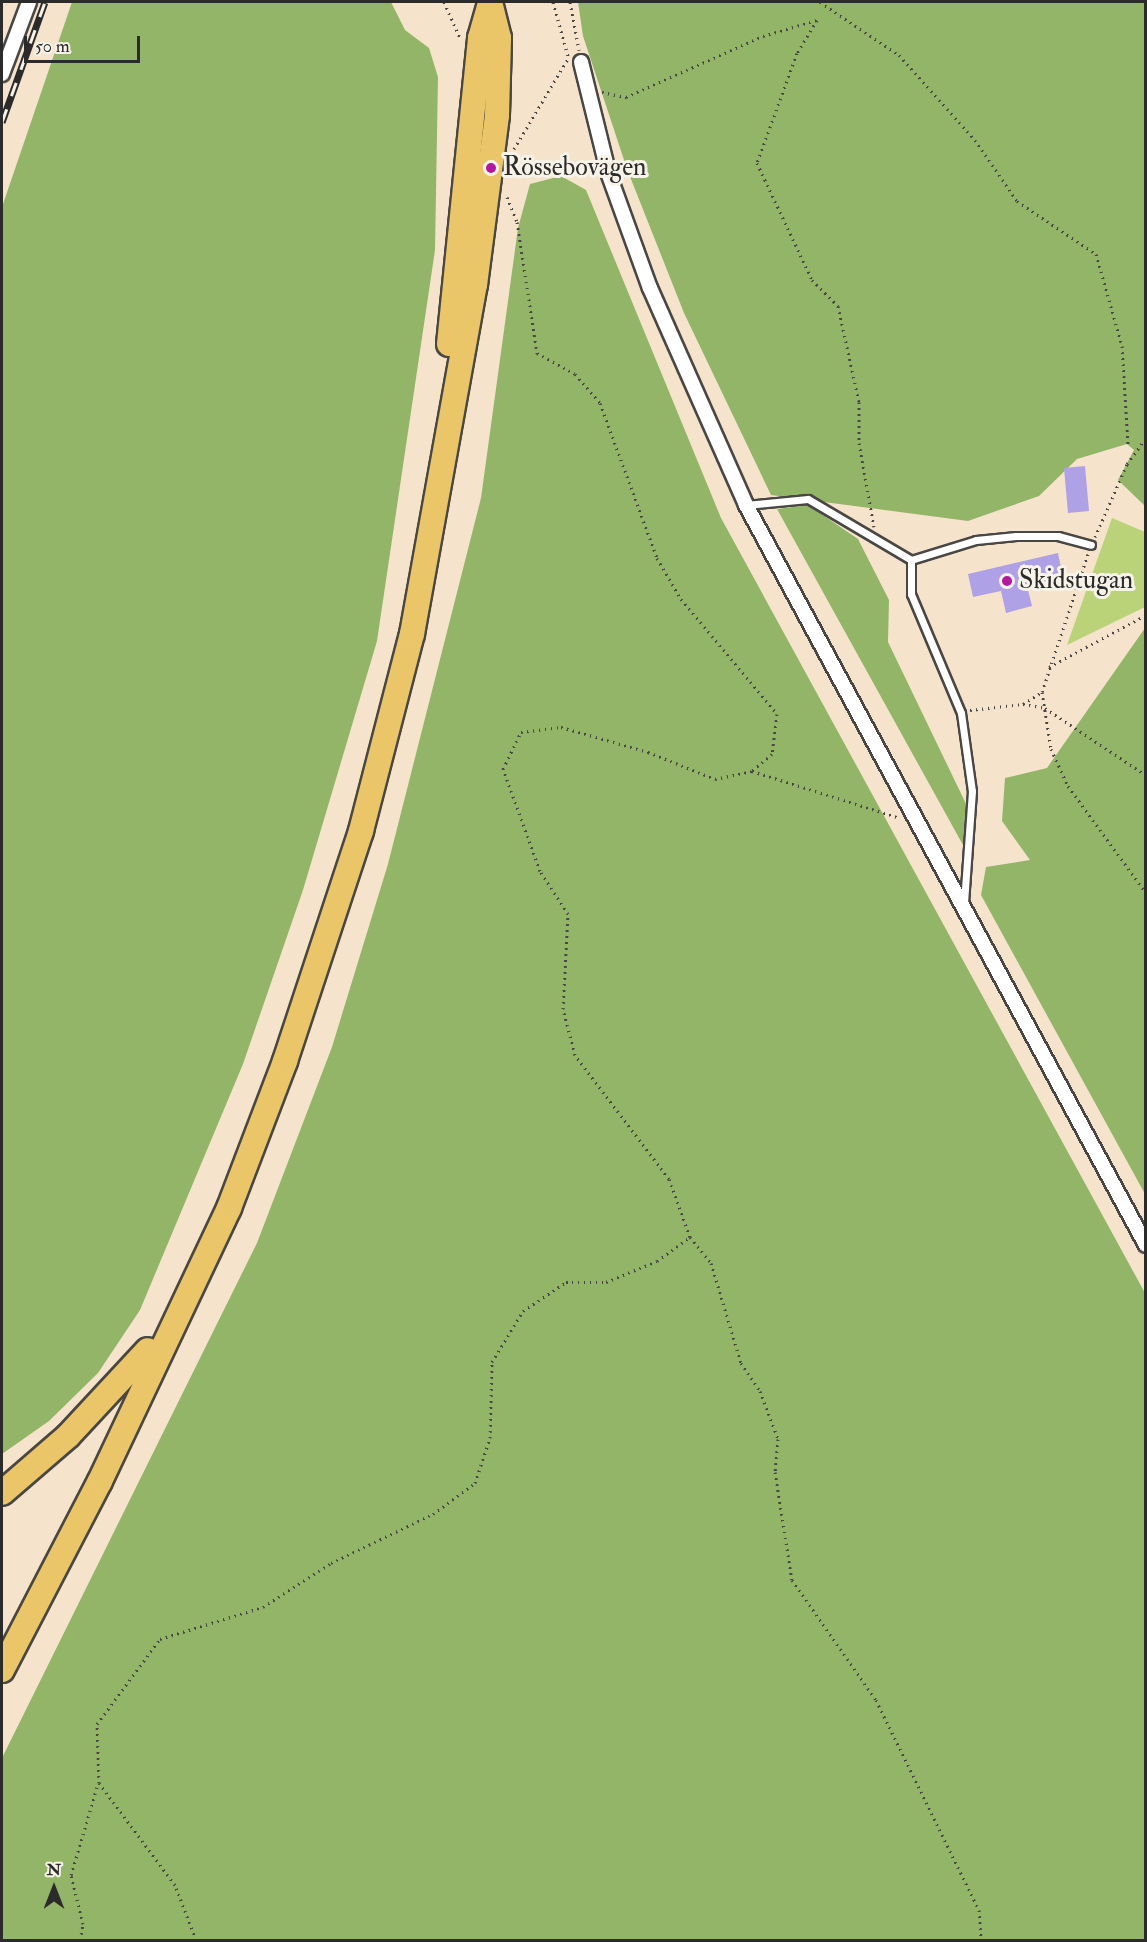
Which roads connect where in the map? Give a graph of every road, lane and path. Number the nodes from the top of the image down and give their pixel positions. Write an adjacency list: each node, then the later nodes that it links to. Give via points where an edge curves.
1 (28, 2): 9 (street)
2 (444, 2): 7 (path)
3 (490, 2): 32 (highway, via 480,38 469,184 436,432 375,721 271,1057); 35 (highway, via 499,38 497,115 475,285 412,634 361,831 285,1061 229,1208 100,1481)
4 (552, 2): 8 (path)
5 (570, 2): 8 (path)
6 (820, 2): 14 (path, via 898,55 975,140 1017,201 1096,254 1122,346)
7 (462, 48)
8 (574, 60): 10 (street); 11 (path, via 549,82)
9 (2, 74)
10 (587, 89): 15 (street, via 609,175 650,288); 16 (path, via 626,97 754,40 817,20 797,53 757,163 812,280 838,306 859,402 859,443)
11 (511, 154)
12 (504, 189): 25 (path, via 517,222 537,353 575,374 600,403 657,558 681,599 777,714 772,754)
13 (1146, 438): 17 (path, via 1127,464)
14 (1128, 444)
15 (746, 505): 16 (lane, via 808,499); 27 (street)
16 (875, 534): 18 (lane)
17 (1091, 545): 18 (lane, via 1058,536 1016,536 976,540); 20 (path)
18 (911, 560): 24 (lane, via 911,594)
19 (1146, 615): 20 (path)
20 (1049, 667): 21 (path)
21 (1042, 692): 22 (path); 23 (path)
22 (1023, 704): 23 (path); 24 (path)
23 (1045, 708): 26 (path); 28 (path, via 1051,749 1068,786)
24 (961, 713): 29 (lane, via 972,790)
25 (752, 771): 27 (path, via 896,819); 30 (path, via 715,780 648,752 561,728 521,732 503,770 540,871 568,914 563,1010 575,1055 669,1179)
26 (1146, 775)
27 (910, 815): 29 (street)
28 (1146, 893)
29 (963, 911): 31 (street)
30 (690, 1237): 36 (path, via 657,1261 606,1282 566,1282 523,1311 492,1362 490,1438 475,1483 433,1514 331,1563 263,1608 160,1638 97,1724); 39 (path, via 711,1263 741,1363 760,1391 778,1438 775,1472 792,1580 876,1700 934,1828 979,1910)
31 (1146, 1245)
32 (148, 1350): 33 (highway, via 68,1436); 34 (highway)
33 (2, 1493)
34 (2, 1640)
35 (2, 1670)
36 (99, 1783): 37 (path, via 72,1875 83,1924); 38 (path, via 175,1885)
37 (80, 1941)
38 (196, 1941)
39 (981, 1941)

